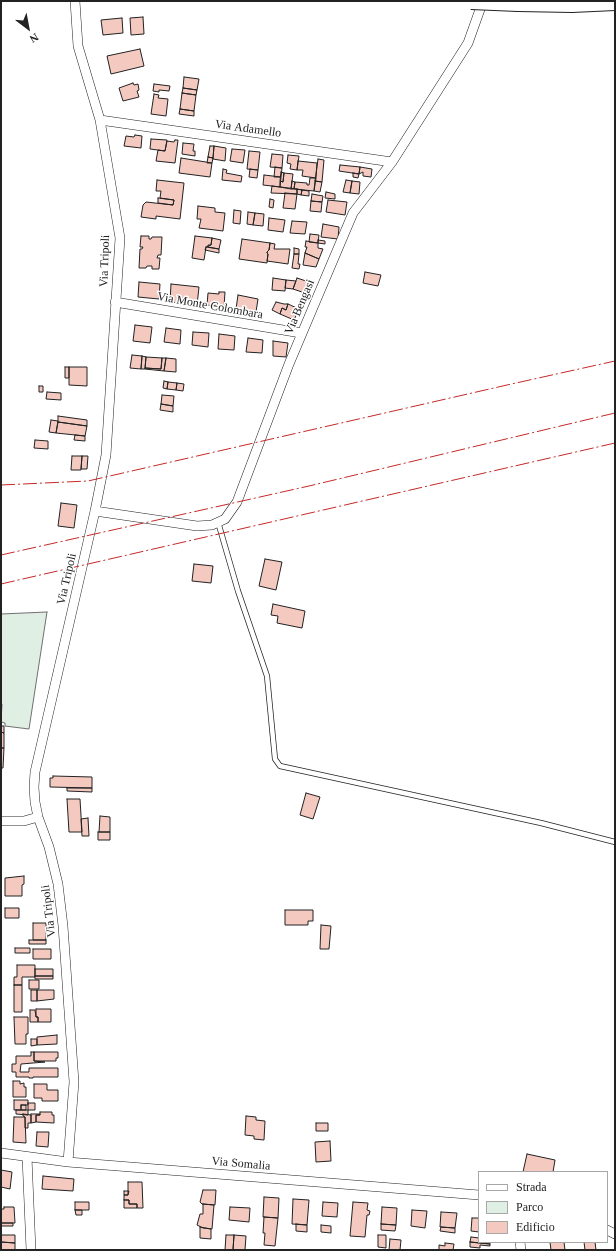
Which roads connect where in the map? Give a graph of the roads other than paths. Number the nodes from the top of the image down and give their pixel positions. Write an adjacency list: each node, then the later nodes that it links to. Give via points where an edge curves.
1 (75, 1): 7 (street, Via Tripoli, via 78,46)
2 (472, 1): 5 (highway, bridge)
3 (483, 1): 8 (street, Via Bengasi, via 468,43)
4 (615, 2): 5 (highway)
5 (572, 4): 6 (highway)
6 (615, 7)
7 (100, 120): 8 (street, Via Adamello); 9 (street, Via Tripoli, via 120,238)
8 (392, 162): 10 (street, Via Bengasi, via 353,213)
9 (116, 302): 10 (street, Via Monte Colombara); 11 (street, Via Tripoli, via 106,455)
10 (302, 333): 12 (street, Via Bengasi, via 237,502 225,519)
11 (95, 511): 12 (street, via 197,526); 13 (street, Via Tripoli, via 35,772 34,794)
12 (218, 522): 15 (lane, via 267,676 275,759 280,766 541,823)
13 (38, 817): 14 (street); 18 (street, Via Tripoli, via 58,884 63,926 74,1082)
14 (1, 821)
15 (615, 842)
16 (1, 1153): 17 (street, Via Somalia)
17 (27, 1157): 18 (street, Via Somalia); 20 (street)
18 (68, 1162): 19 (street, Via Somalia)
19 (478, 1195)
20 (31, 1250)

